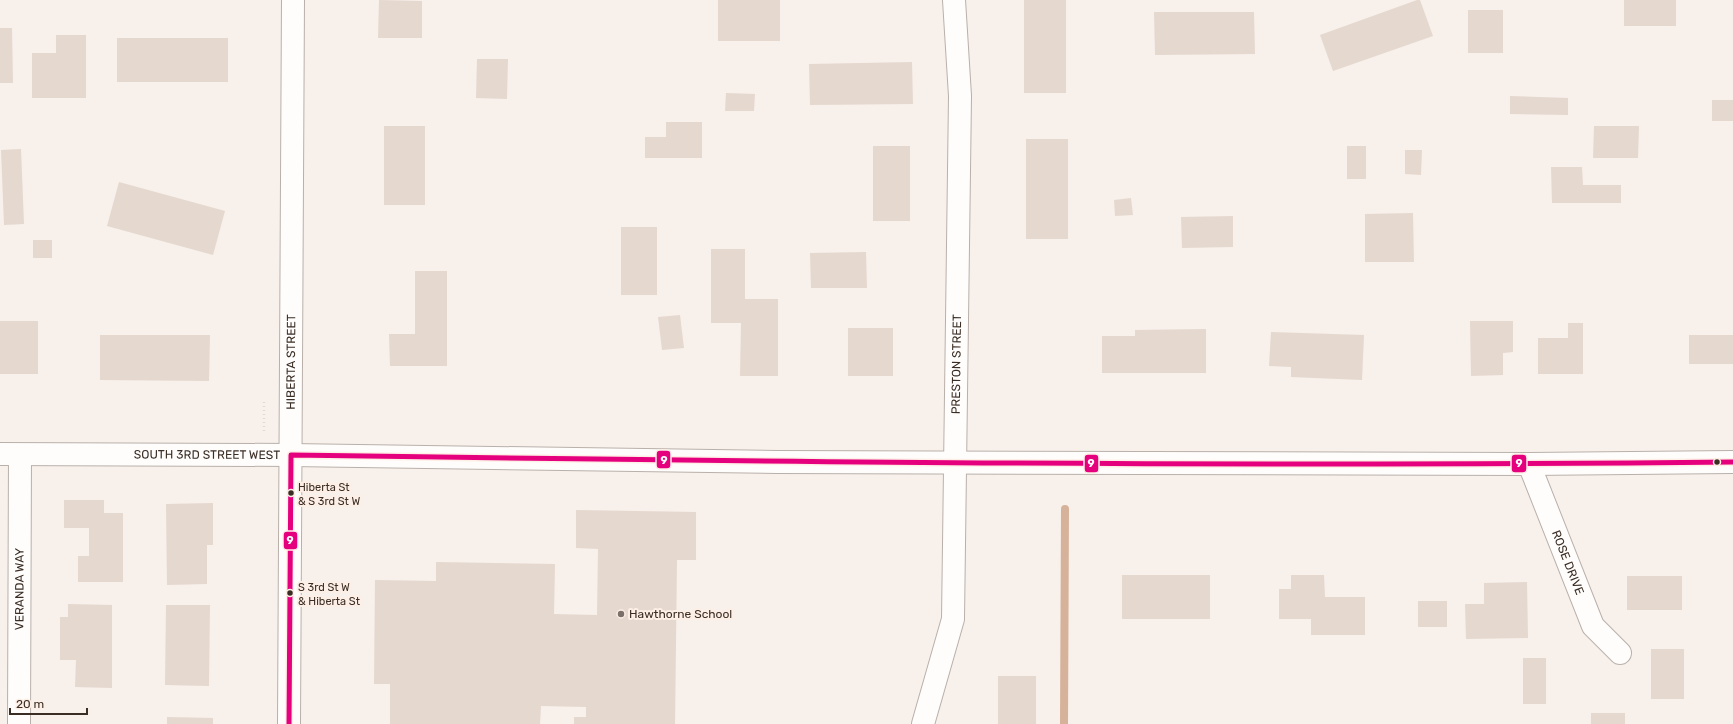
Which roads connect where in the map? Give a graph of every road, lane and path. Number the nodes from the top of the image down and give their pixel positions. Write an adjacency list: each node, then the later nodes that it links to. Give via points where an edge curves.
1 (294, 0): 4 (street, HIBERTA STREET)
2 (954, 0): 5 (street, PRESTON STREET, via 960,96)
3 (10, 455): 4 (street, SOUTH 3RD STREET WEST); 9 (street, VERANDA WAY)
4 (291, 455): 5 (street, SOUTH 3RD STREET WEST); 10 (street, HIBERTA STREET)
5 (955, 462): 7 (street, SOUTH 3RD STREET WEST); 11 (street, PRESTON STREET, via 953,619)
6 (1733, 462): 7 (street, SOUTH 3RD STREET WEST)
7 (1529, 464): 8 (street, ROSE DRIVE, via 1593,626)
8 (1620, 652)
9 (20, 724)
10 (289, 724)
11 (923, 724)

